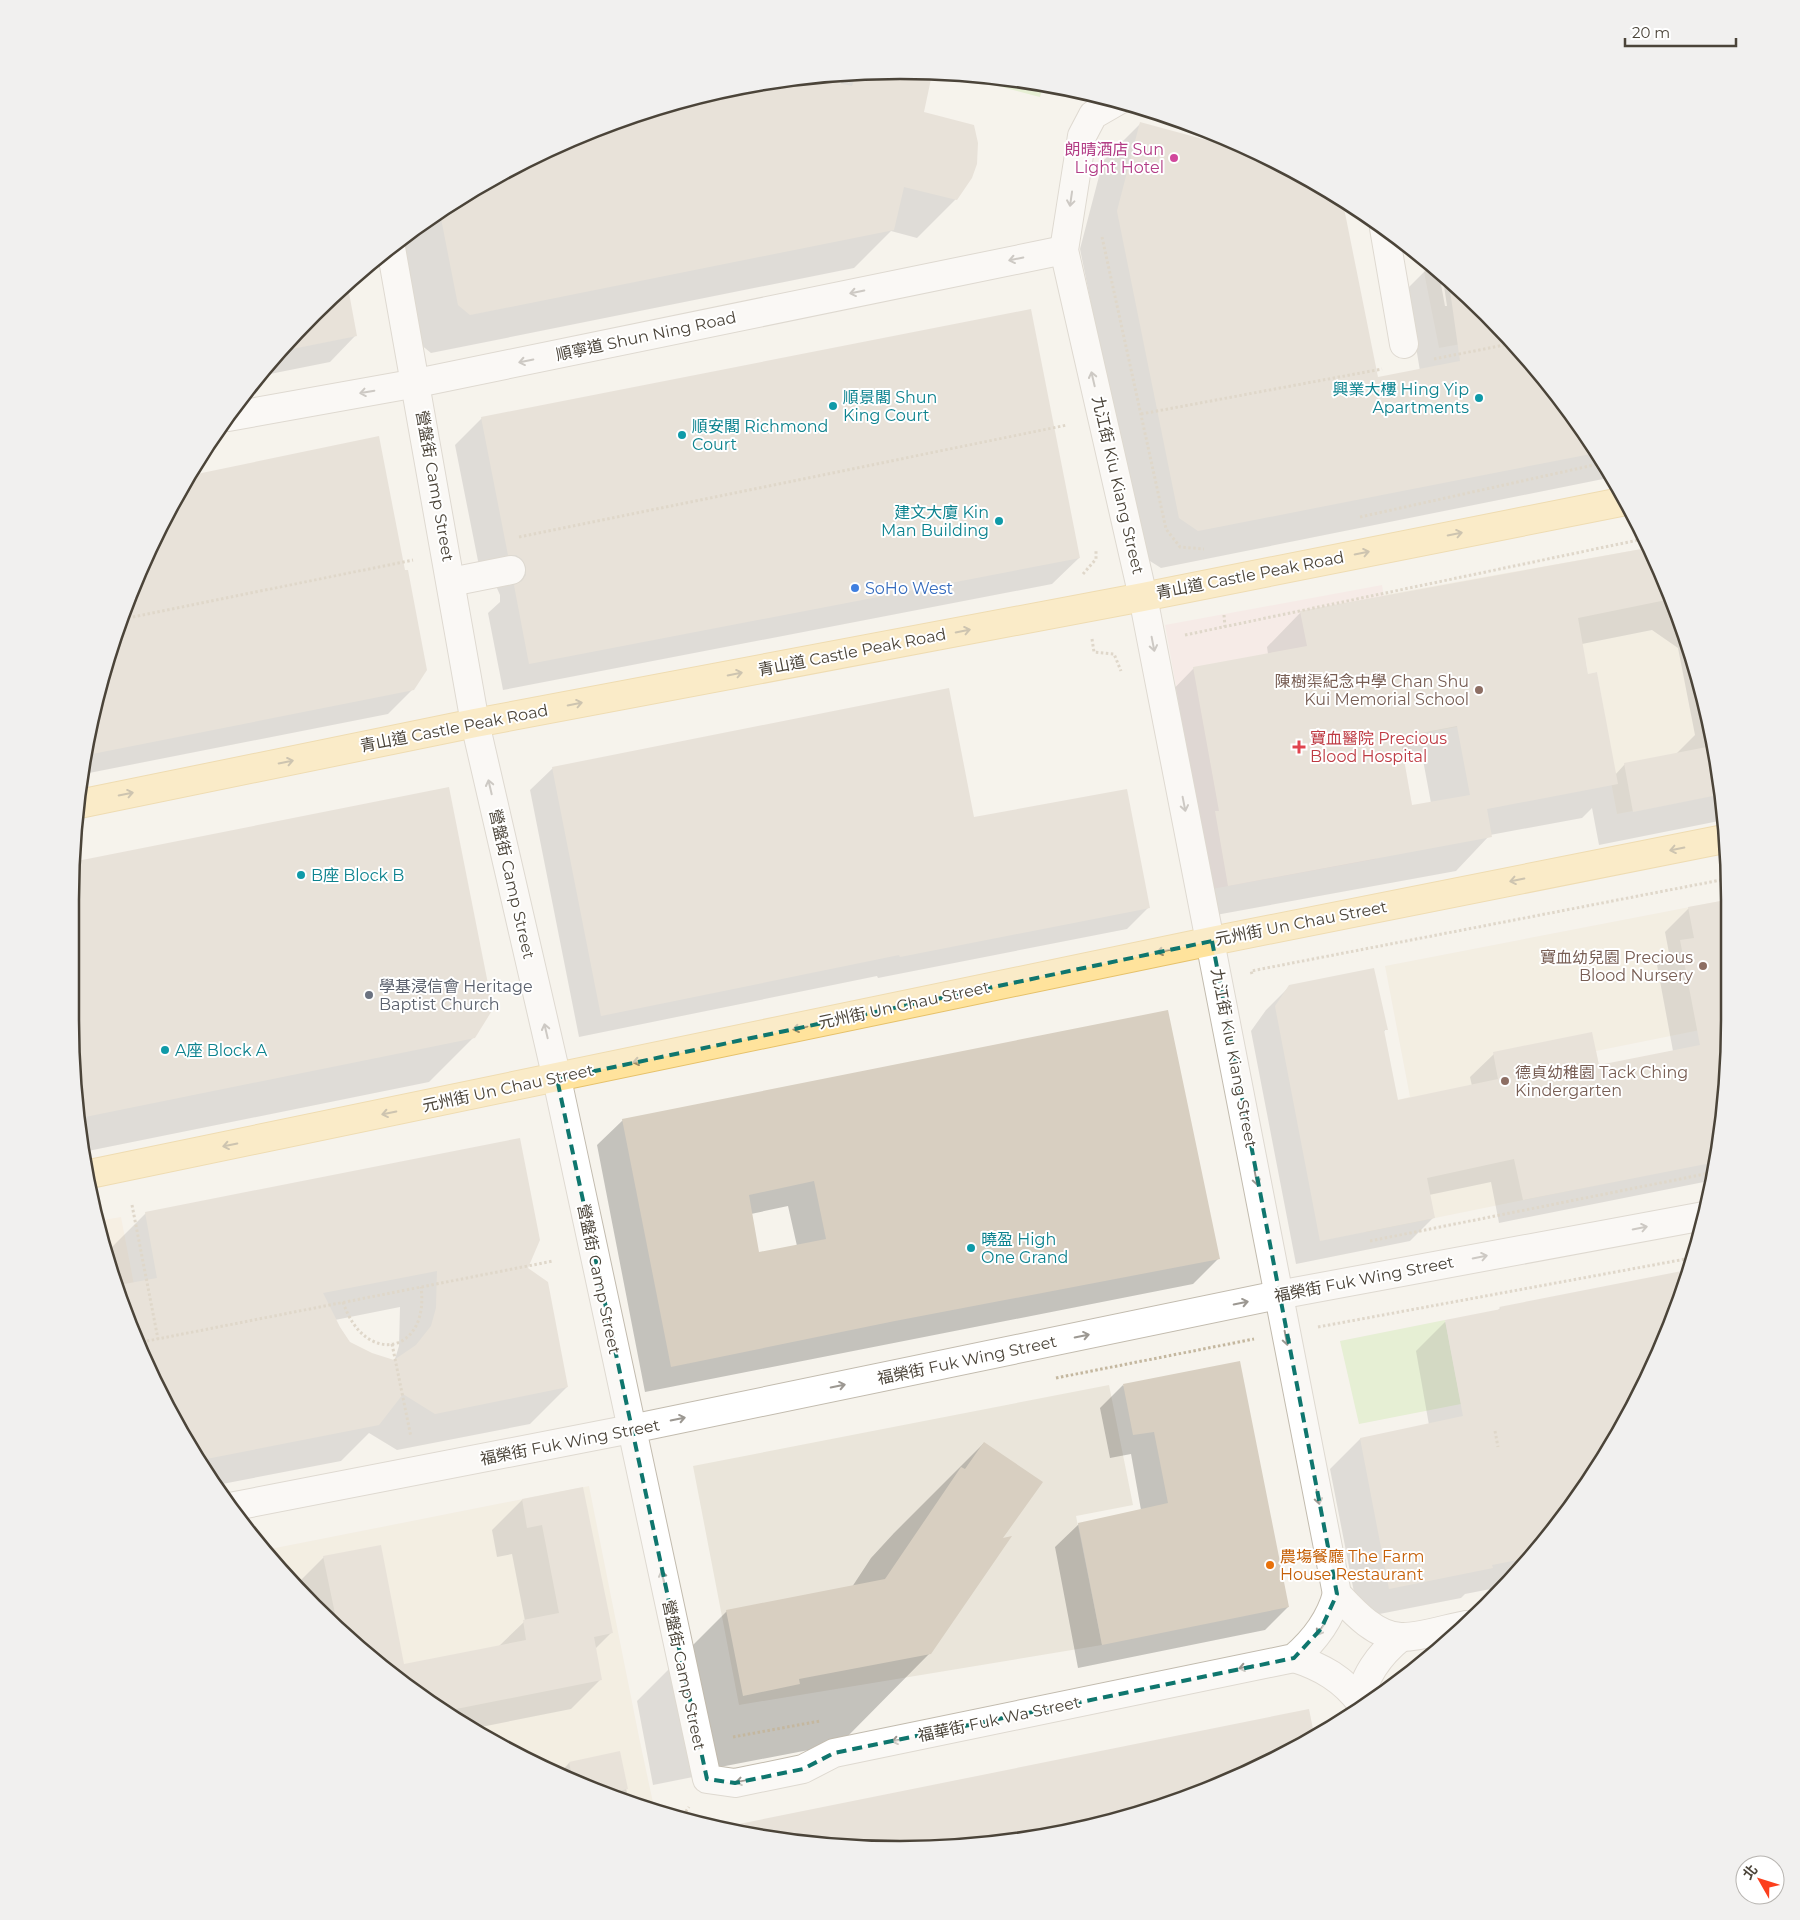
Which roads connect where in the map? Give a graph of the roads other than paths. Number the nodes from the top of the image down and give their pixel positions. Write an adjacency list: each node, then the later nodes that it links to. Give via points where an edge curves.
1 (1109, 106): 3 (street, one-way to 3, via 1093,115 1082,136)
2 (1386, 238): 5 (street)
3 (1064, 250): 6 (street, 順寧道 Shun Ning Road, one-way to 6); 11 (street, 九江街 Kiu Kiang Street, one-way to 3)
4 (392, 255): 6 (street, 營盤街 Camp Street)
5 (1404, 344)
6 (417, 383): 7 (street, 順寧道 Shun Ning Road, one-way to 7); 10 (street, 營盤街 Camp Street)
7 (237, 415)
8 (1618, 503): 11 (main road, 青山道 Castle Peak Road, one-way to 8)
9 (511, 570): 10 (street)
10 (451, 582): 12 (street, 營盤街 Camp Street)
11 (1143, 597): 12 (main road, 青山道 Castle Peak Road, one-way to 11); 15 (street, 九江街 Kiu Kiang Street, one-way to 15)
12 (475, 723): 13 (main road, 青山道 Castle Peak Road, one-way to 12); 16 (street, 營盤街 Camp Street, one-way to 12)
13 (85, 803)
14 (1718, 840): 15 (main road, 元州街 Un Chau Street, one-way to 15)
15 (1212, 941): 16 (main road, 元州街 Un Chau Street, one-way to 16); 19 (street, 九江街 Kiu Kiang Street, one-way to 19)
16 (557, 1078): 17 (main road, 元州街 Un Chau Street, one-way to 17); 20 (street, 營盤街 Camp Street)
17 (94, 1173)
18 (1697, 1217): 19 (street, 福榮街 Fuk Wing Street, one-way to 18)
19 (1278, 1295): 20 (street, 福榮街 Fuk Wing Street, one-way to 19); 22 (street, 九江街 Kiu Kiang Street, one-way to 22)
20 (631, 1429): 21 (street, 福榮街 Fuk Wing Street); 28 (street, 營盤街 Camp Street, one-way to 20)
21 (238, 1506)
22 (1337, 1594): 24 (street, via 1367,1622 1385,1633); 25 (street, one-way to 25, via 1333,1609 1321,1629)
23 (1451, 1628): 24 (street)
24 (1401, 1637): 26 (street, via 1373,1667 1364,1685)
25 (1294, 1658): 27 (street, via 1332,1674); 28 (street, 福華街 Fuk Wa Street, one-way to 28, via 834,1753 803,1769 735,1783)
26 (1362, 1699)
27 (1359, 1701)
28 (707, 1779)

